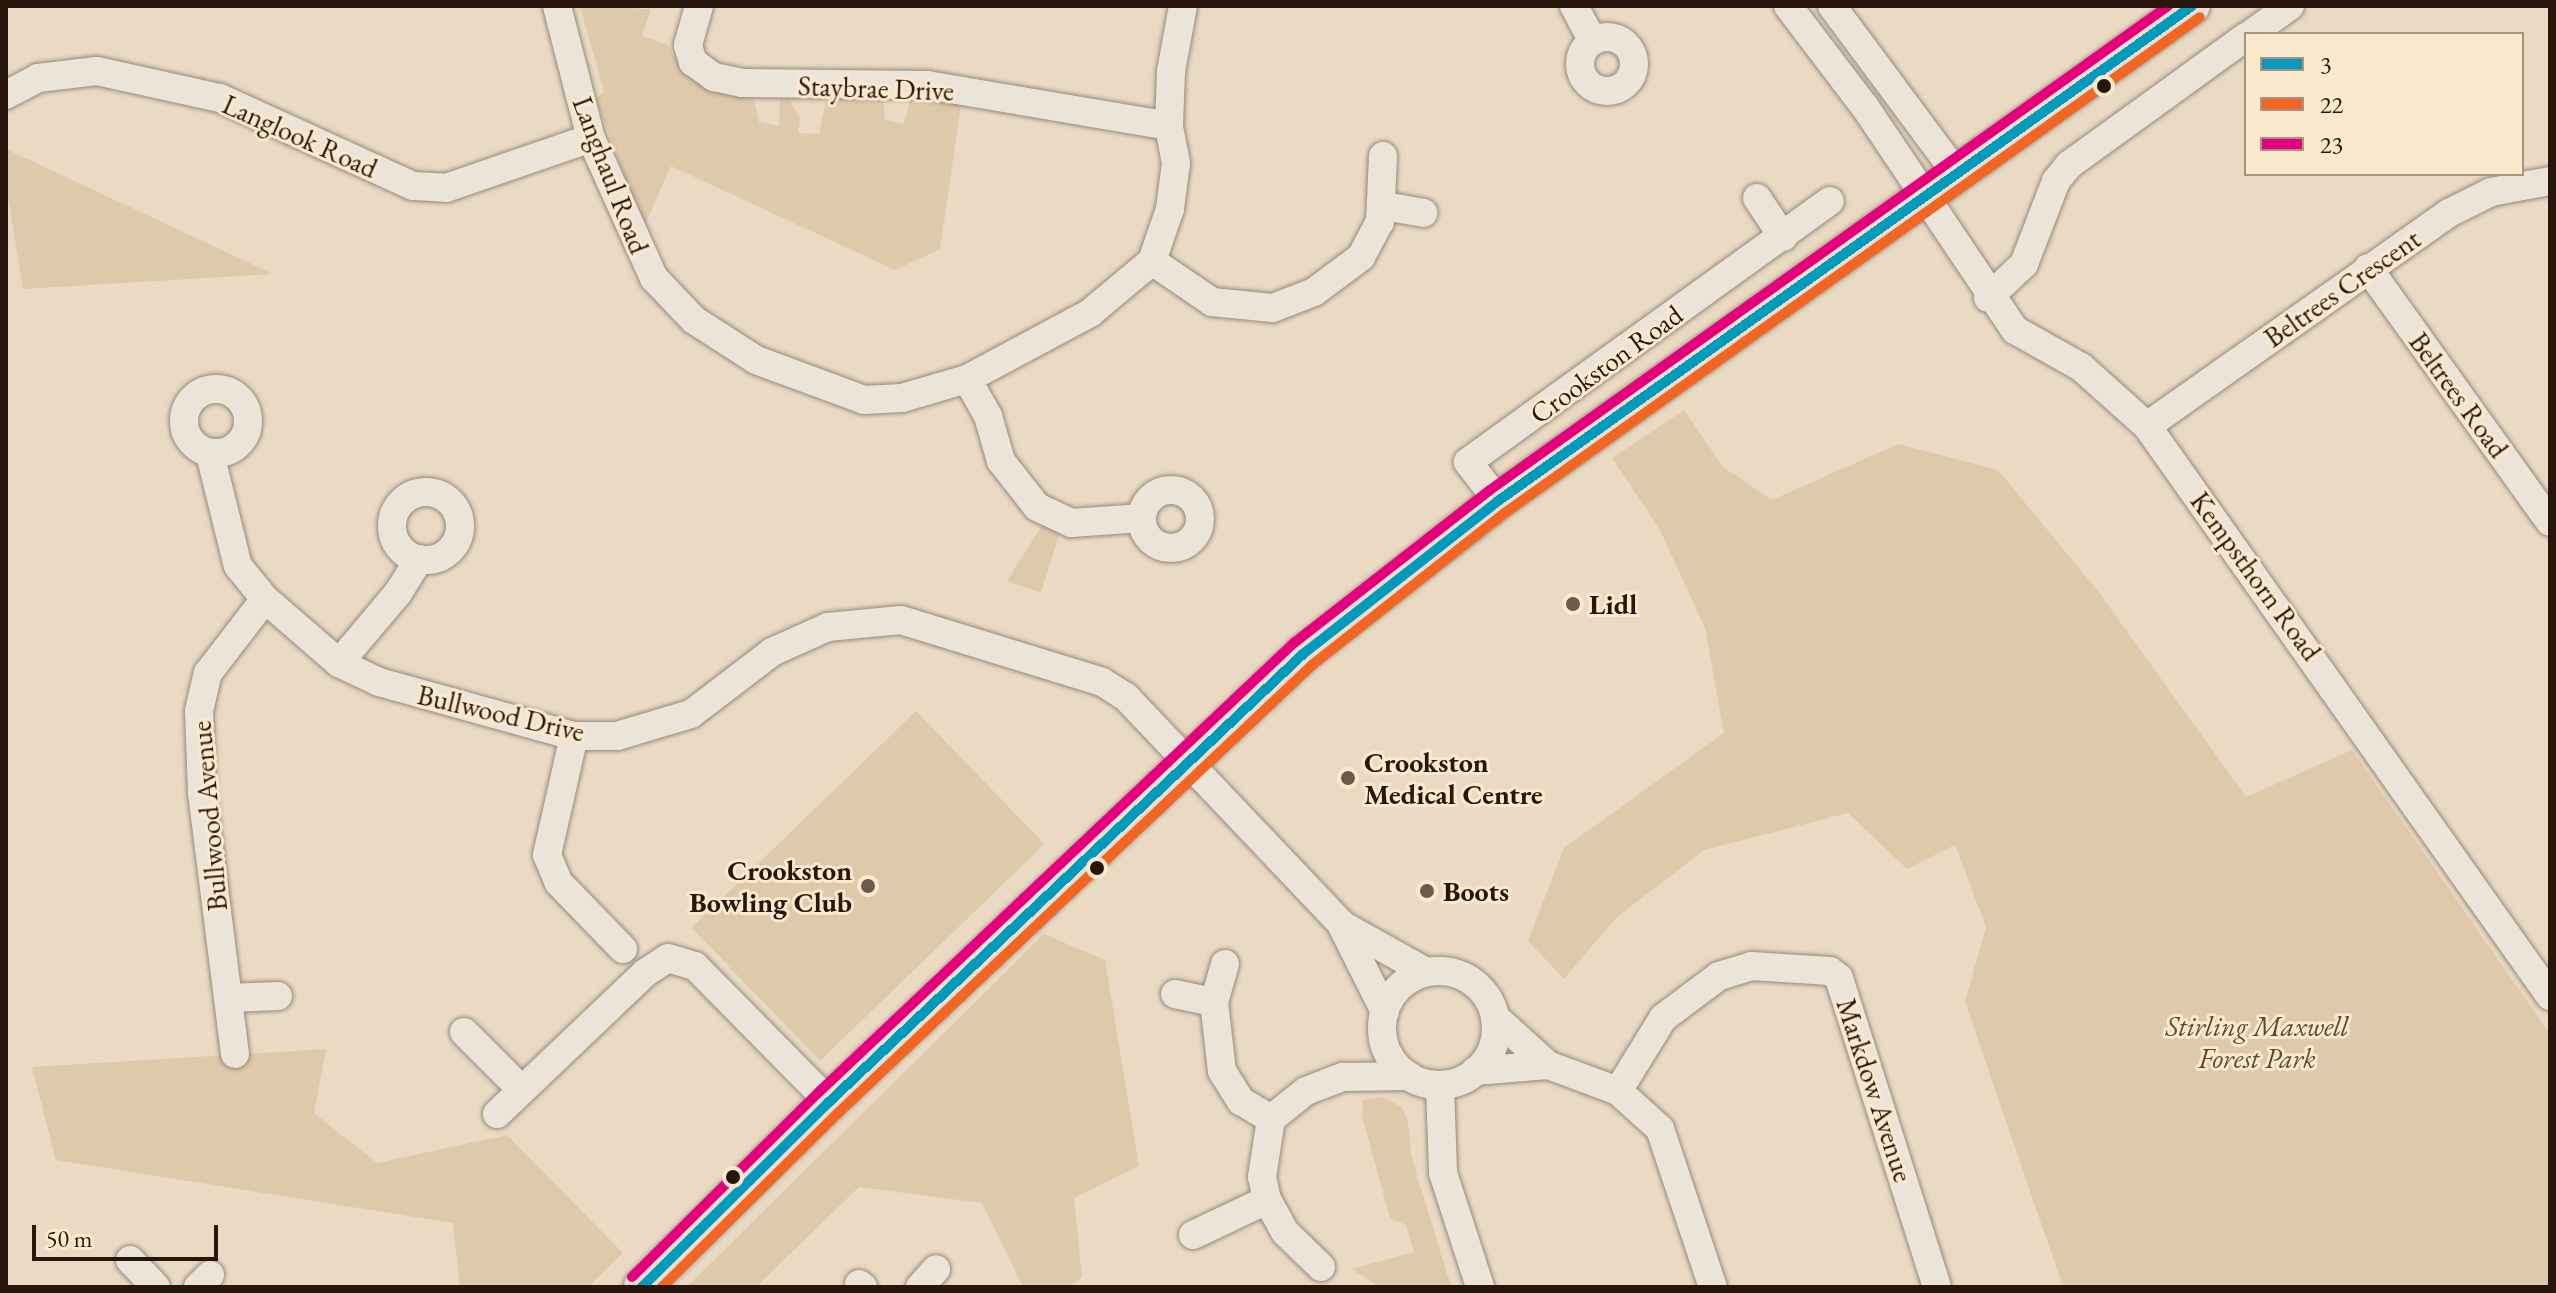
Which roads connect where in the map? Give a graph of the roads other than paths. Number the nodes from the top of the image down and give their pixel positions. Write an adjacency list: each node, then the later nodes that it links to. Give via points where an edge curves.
1 (557, 6): 14 (street, Langhaul Road)
2 (699, 6): 13 (street, Staybrae Drive, via 688,45 693,62 714,77 742,83 927,85)
3 (1183, 6): 13 (street, via 1171,71)
4 (1574, 6): 11 (street)
5 (1788, 6): 18 (street, Kempsthorn Road)
6 (1832, 6): 16 (street)
7 (2192, 6): 16 (main road, Crookston Road)
8 (2290, 6): 9 (street)
9 (2254, 32)
10 (2244, 39): 26 (street, via 2069,165 2056,181 2024,264)
11 (1592, 40)
12 (6, 95): 14 (street, Langlook Road, via 38,78 97,71 220,98 413,186 446,188)
13 (1169, 126): 24 (street, via 1176,163)
14 (591, 138): 27 (street, Langhaul Road, via 654,278 694,320 756,360 864,400 902,398)
15 (1383, 156): 21 (street)
16 (1956, 173): 18 (main road, Crookston Road)
17 (2550, 181): 25 (street, Beltrees Crescent, via 2491,192)
18 (1925, 195): 26 (street, Kempsthorn Road); 30 (main road, Crookston Road)
19 (1757, 198): 23 (street)
20 (1830, 201): 23 (street, Crookston Road)
21 (1384, 206): 22 (street); 24 (street, via 1361,257 1314,292 1273,308 1212,302)
22 (1423, 213)
23 (1783, 237): 30 (street, Crookston Road, via 1468,462)
24 (1152, 261): 27 (street, Langhaul Road, via 1090,313)
25 (2368, 268): 28 (street, Beltrees Crescent); 32 (street, Beltrees Road)
26 (1988, 298): 28 (street, Kempsthorn Road, via 2015,330 2081,367)
27 (967, 379): 31 (street, via 988,416 1001,461 1037,507 1071,523)
28 (2147, 426): 44 (street, Kempsthorn Road)
29 (210, 454): 34 (street, Bullwood Drive, via 238,566)
30 (1498, 501): 37 (main road, Crookston Road, via 1303,654)
31 (1142, 518)
32 (2550, 522)
33 (419, 559): 35 (street, via 398,593)
34 (265, 599): 35 (street, Bullwood Drive); 45 (street, Bullwood Avenue, via 208,673 199,711 202,793)
35 (339, 663): 36 (street, Bullwood Drive, via 429,698)
36 (574, 736): 37 (street, Bullwood Drive, via 656,728 691,714 772,652 828,627 901,620 1102,682 1166,733); 39 (street, via 547,855 559,883)
37 (1188, 762): 38 (street, Bullwood Drive); 58 (main road, Crookston Road)
38 (1342, 925): 41 (street); 48 (street)
39 (623, 949)
40 (1225, 964): 46 (street)
41 (1426, 972): 47 (street, via 1458,973 1472,981); 48 (street, via 1398,988)
42 (1175, 994): 46 (street)
43 (278, 996): 45 (street)
44 (2550, 996)
45 (228, 998): 50 (street, Bullwood Avenue)
46 (1214, 1002): 60 (street, via 1222,1071 1230,1090)
47 (1495, 1017): 51 (street); 52 (street, via 1493,1048)
48 (1384, 1019): 53 (street, via 1388,1052); 54 (street)
49 (464, 1032): 56 (street)
50 (235, 1054)
51 (1548, 1065): 52 (street); 57 (street)
52 (1475, 1071): 55 (street)
53 (1409, 1076): 54 (street); 55 (street)
54 (1343, 1077): 60 (street, via 1306,1091)
55 (1440, 1085): 67 (street, via 1443,1173)
56 (522, 1090): 58 (street, via 645,973 668,958 695,966); 59 (street)
57 (1618, 1091): 68 (street, via 1660,1129); 69 (street, Markdow Avenue, via 1663,1018 1719,976 1751,966 1830,971 1839,978)
58 (829, 1102): 66 (main road, Crookston Road)
59 (497, 1114)
60 (1271, 1119): 61 (street, via 1262,1177)
61 (1267, 1200): 62 (street); 64 (street, via 1285,1232)
62 (1193, 1235)
63 (130, 1260): 65 (street)
64 (1321, 1267)
65 (156, 1287)
66 (642, 1287)
67 (1480, 1287)
68 (1713, 1287)
69 (1937, 1287)

